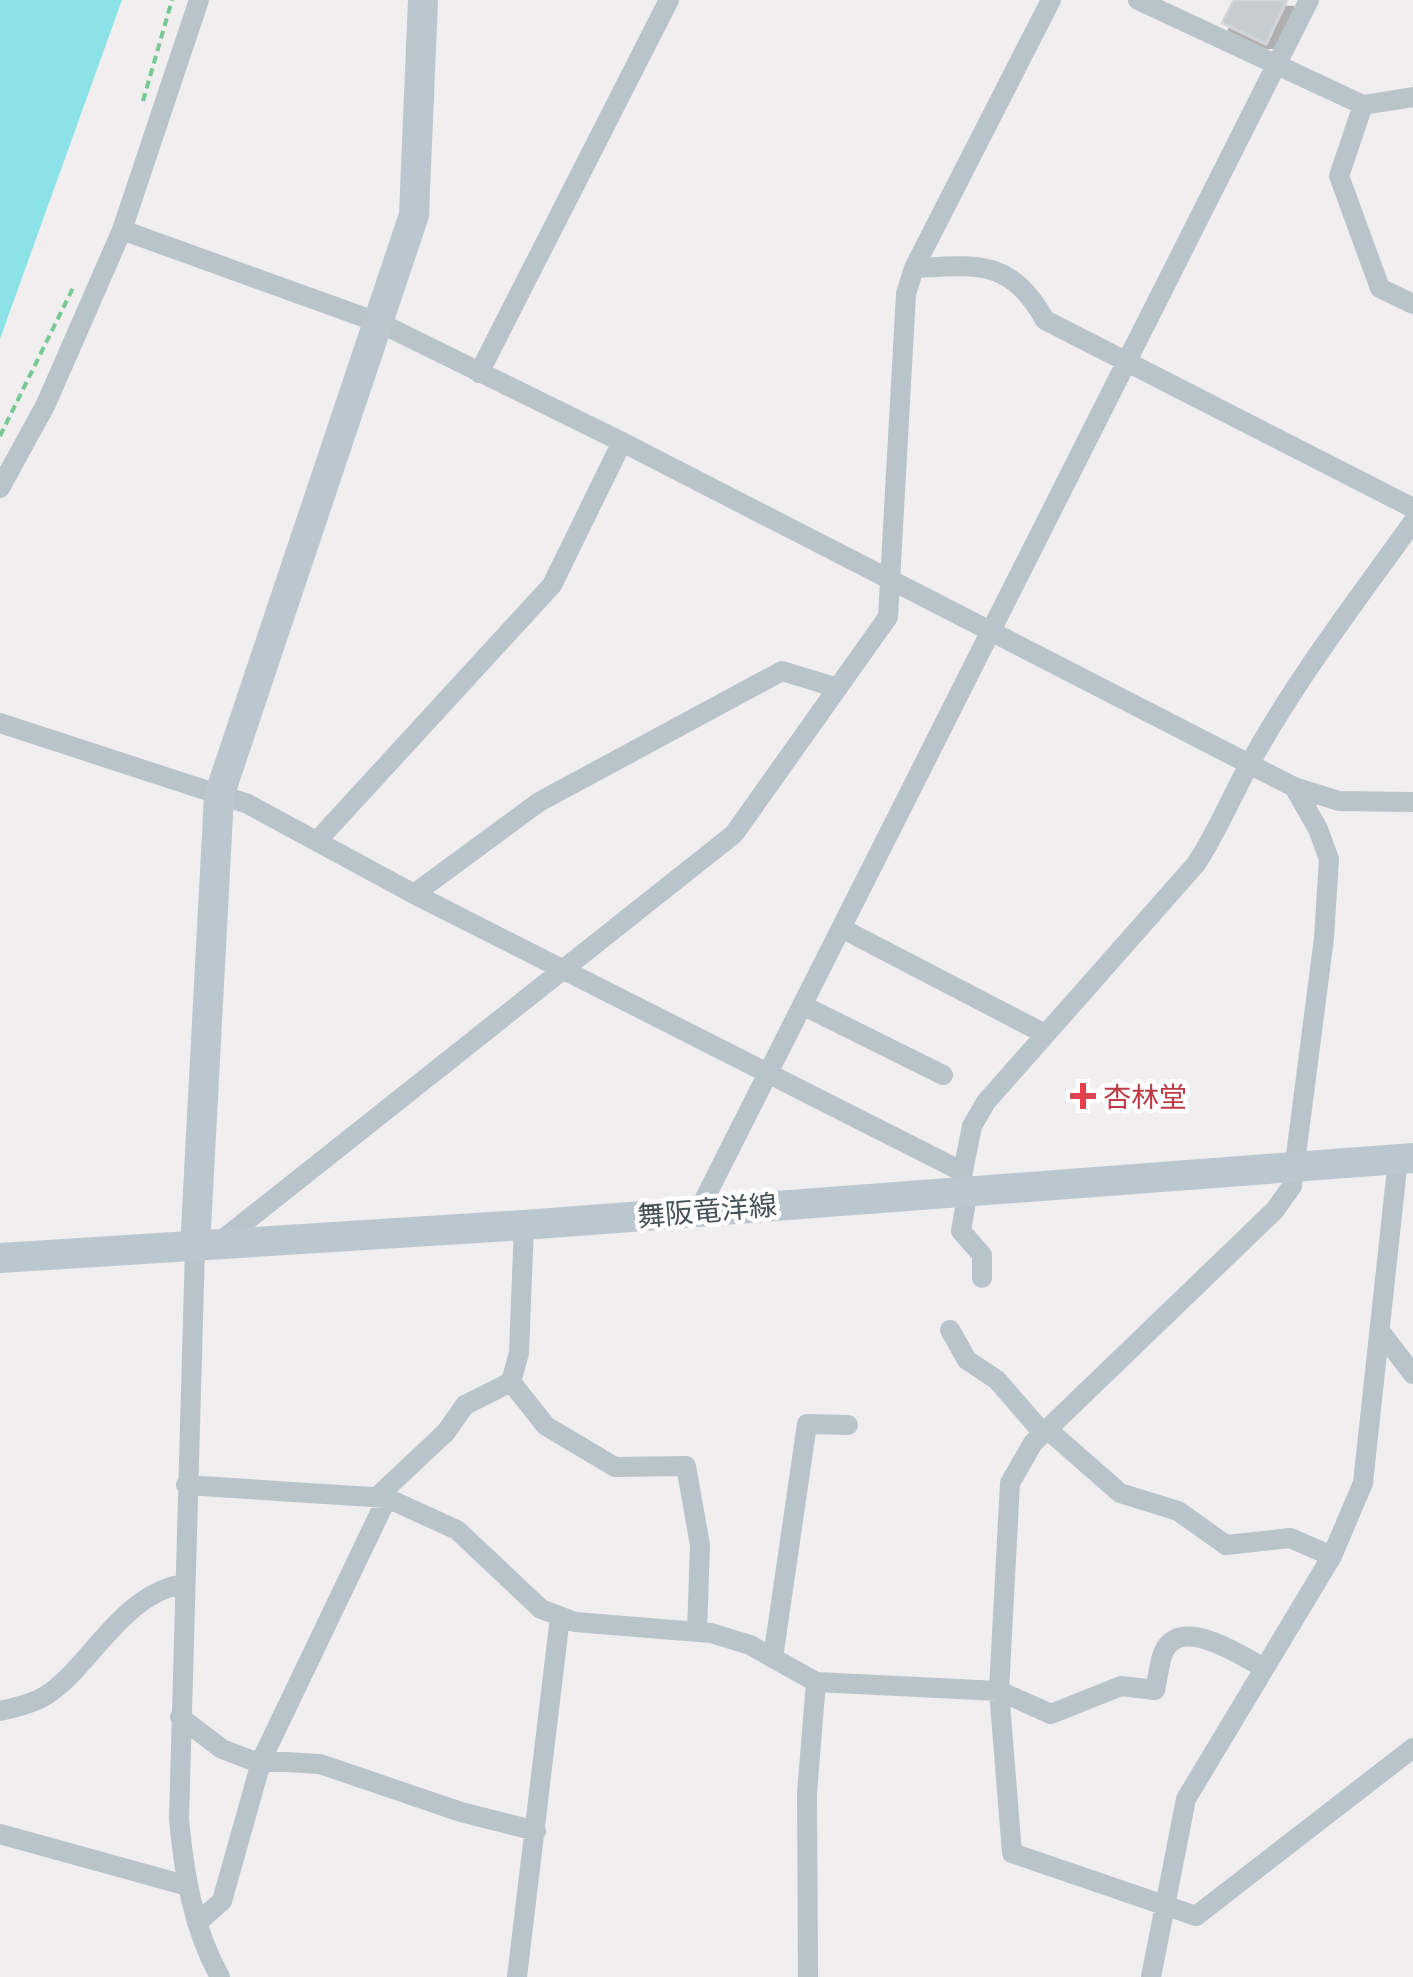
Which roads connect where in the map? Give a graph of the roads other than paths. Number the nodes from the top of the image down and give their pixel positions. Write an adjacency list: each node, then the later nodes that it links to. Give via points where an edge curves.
1 (199, 0): 10 (street)
2 (423, 0): 13 (main road, via 414,215)
3 (669, 0): 15 (street)
4 (1051, 0): 11 (street)
5 (1138, 0): 7 (street)
6 (1309, 0): 7 (street)
7 (1274, 67): 9 (street); 14 (street)
8 (1413, 98): 9 (street)
9 (1363, 105): 12 (street, via 1339,176 1380,288)
10 (122, 230): 13 (street); 17 (street, via 46,404)
11 (914, 268): 14 (street, via 994,268 1018,282 1045,320); 20 (street, via 906,294)
12 (1413, 304)
13 (380, 323): 15 (street); 26 (main road)
14 (1126, 361): 18 (street); 21 (street)
15 (479, 373): 16 (street)
16 (622, 442): 20 (street); 28 (street, via 552,586)
17 (0, 488)
18 (1413, 508)
19 (1413, 522): 24 (street)
20 (889, 581): 21 (street); 22 (street, via 888,617)
21 (989, 634): 24 (street); 30 (street)
22 (838, 688): 29 (street, via 782,671 538,802); 31 (street, via 734,834)
23 (0, 723): 26 (street)
24 (1249, 764): 25 (street); 33 (street, via 1196,864)
25 (1294, 788): 27 (street, via 1339,801); 37 (street, via 1329,859)
26 (219, 796): 28 (street); 41 (main road)
27 (1413, 802)
28 (316, 841): 29 (street)
29 (414, 894): 31 (street)
30 (841, 928): 32 (street); 33 (street)
31 (563, 969): 34 (street); 41 (street)
32 (802, 1004): 34 (street); 35 (street)
33 (1045, 1034): 38 (street, via 972,1126)
34 (768, 1072): 38 (street); 39 (street)
35 (943, 1075)
36 (1405, 1158): 37 (main road, 舞阪竜洋線); 45 (street)
37 (1294, 1166): 38 (main road, 舞阪竜洋線); 49 (street, via 1287,1197 1276,1210)
38 (964, 1184): 39 (main road, 舞阪竜洋線); 43 (street, via 961,1230 982,1255)
39 (699, 1210): 40 (main road, 舞阪竜洋線)
40 (524, 1225): 41 (main road, 舞阪竜洋線); 47 (street, via 519,1352)
41 (205, 1247): 42 (main road, 舞阪竜洋線); 50 (street)
42 (0, 1258)
43 (982, 1278)
44 (950, 1330): 49 (street, via 968,1360)
45 (1382, 1334): 46 (street); 52 (street, via 1363,1483)
46 (1413, 1374)
47 (511, 1382): 51 (street, via 465,1405); 55 (street, via 546,1426 615,1467 686,1466 700,1544)
48 (848, 1425): 56 (street, via 807,1424)
49 (1045, 1431): 52 (street, via 1120,1492 1178,1511 1226,1545 1290,1538); 59 (street, via 1010,1483)
50 (186, 1486): 51 (street); 53 (street)
51 (383, 1497): 54 (street, via 457,1530 542,1609); 63 (street)
52 (1332, 1556): 57 (street)
53 (183, 1584): 60 (street, via 116,1623 46,1696); 61 (street)
54 (560, 1617): 55 (street); 64 (street)
55 (697, 1632): 56 (street)
56 (773, 1658): 58 (street)
57 (1264, 1668): 59 (street, via 1209,1638 1177,1638 1165,1648 1155,1690 1121,1686 1052,1714); 67 (street, via 1186,1799)
58 (816, 1682): 59 (street); 71 (street, via 807,1794)
59 (999, 1692): 67 (street, via 1012,1853)
60 (0, 1712)
61 (180, 1717): 63 (street, via 222,1750); 66 (street, via 178,1818)
62 (1413, 1748): 67 (street, via 1196,1916)
63 (262, 1758): 64 (street, via 320,1764); 68 (street, via 222,1901)
64 (536, 1830): 70 (street)
65 (0, 1834): 66 (street)
66 (188, 1886): 68 (street)
67 (1165, 1905): 72 (street)
68 (198, 1923): 69 (street)
69 (220, 1977)
70 (517, 1977)
71 (808, 1977)
72 (1151, 1977)

